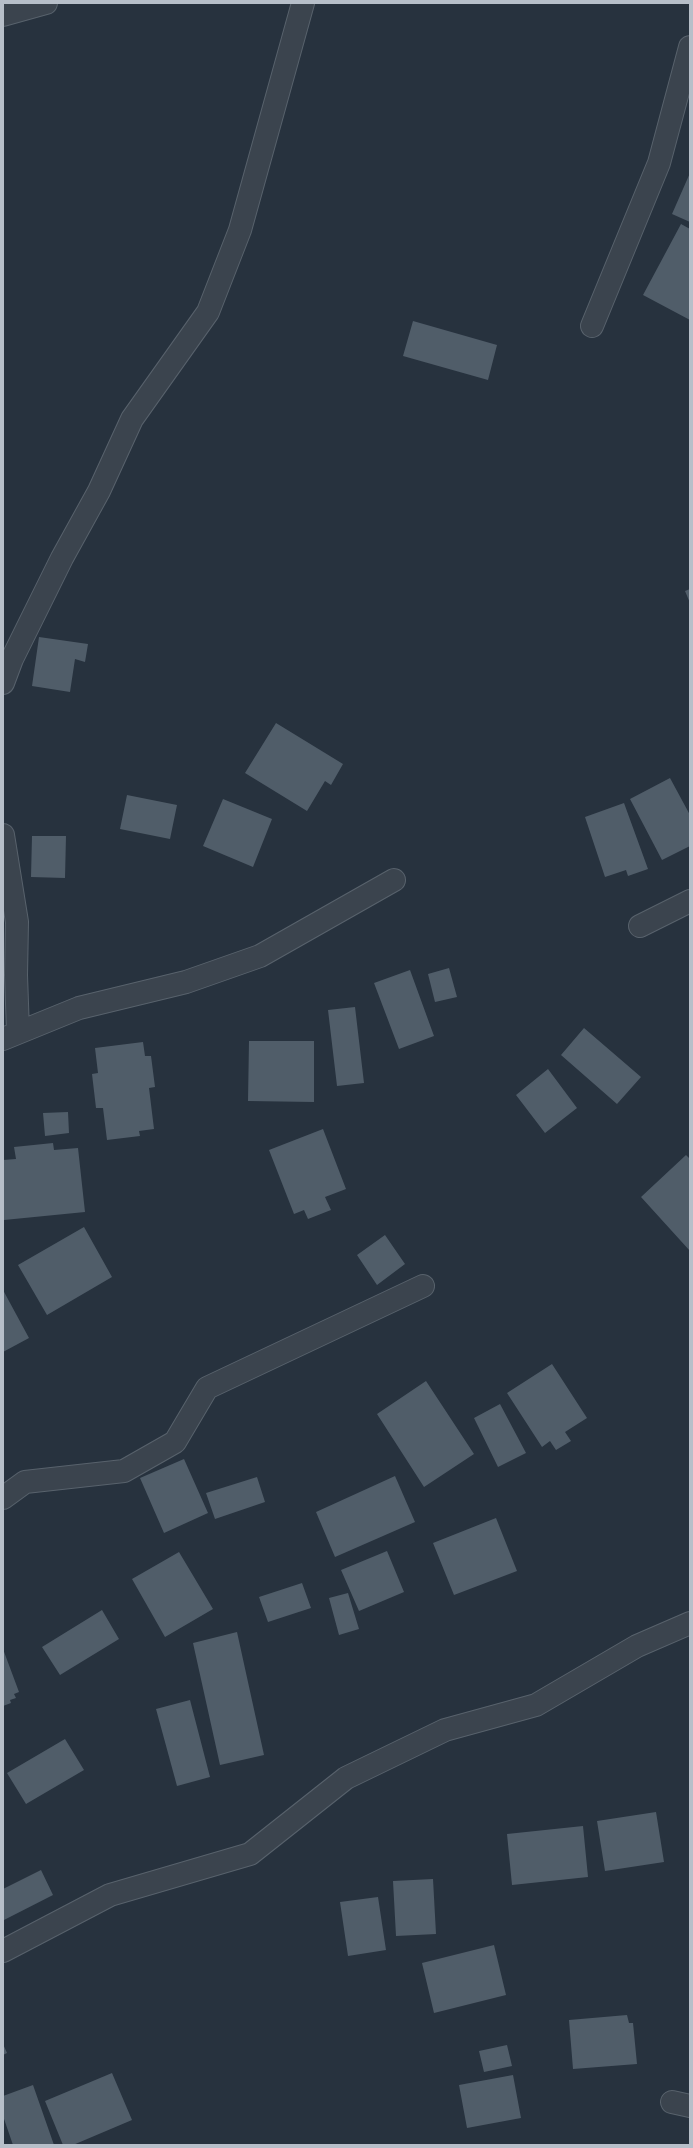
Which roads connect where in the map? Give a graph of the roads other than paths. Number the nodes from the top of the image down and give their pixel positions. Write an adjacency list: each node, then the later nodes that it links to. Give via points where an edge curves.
1 (46, 3): 3 (street)
2 (303, 3): 6 (street, via 240,230 208,312 132,419 99,491 62,558 12,659)
3 (3, 15)
4 (690, 47): 5 (street, via 659,163)
5 (592, 326)
6 (3, 683)
7 (3, 835): 11 (street, via 17,922 16,976)
8 (394, 880): 11 (street, via 260,956 186,982 80,1008)
9 (690, 901): 10 (street)
10 (640, 926)
11 (10, 1036)
12 (423, 1286): 13 (street, via 207,1388 175,1442 124,1471 25,1482)
13 (3, 1498)
14 (690, 1623): 15 (street, via 637,1646 536,1706 446,1730 346,1778 250,1854 110,1895)
15 (3, 1950)

